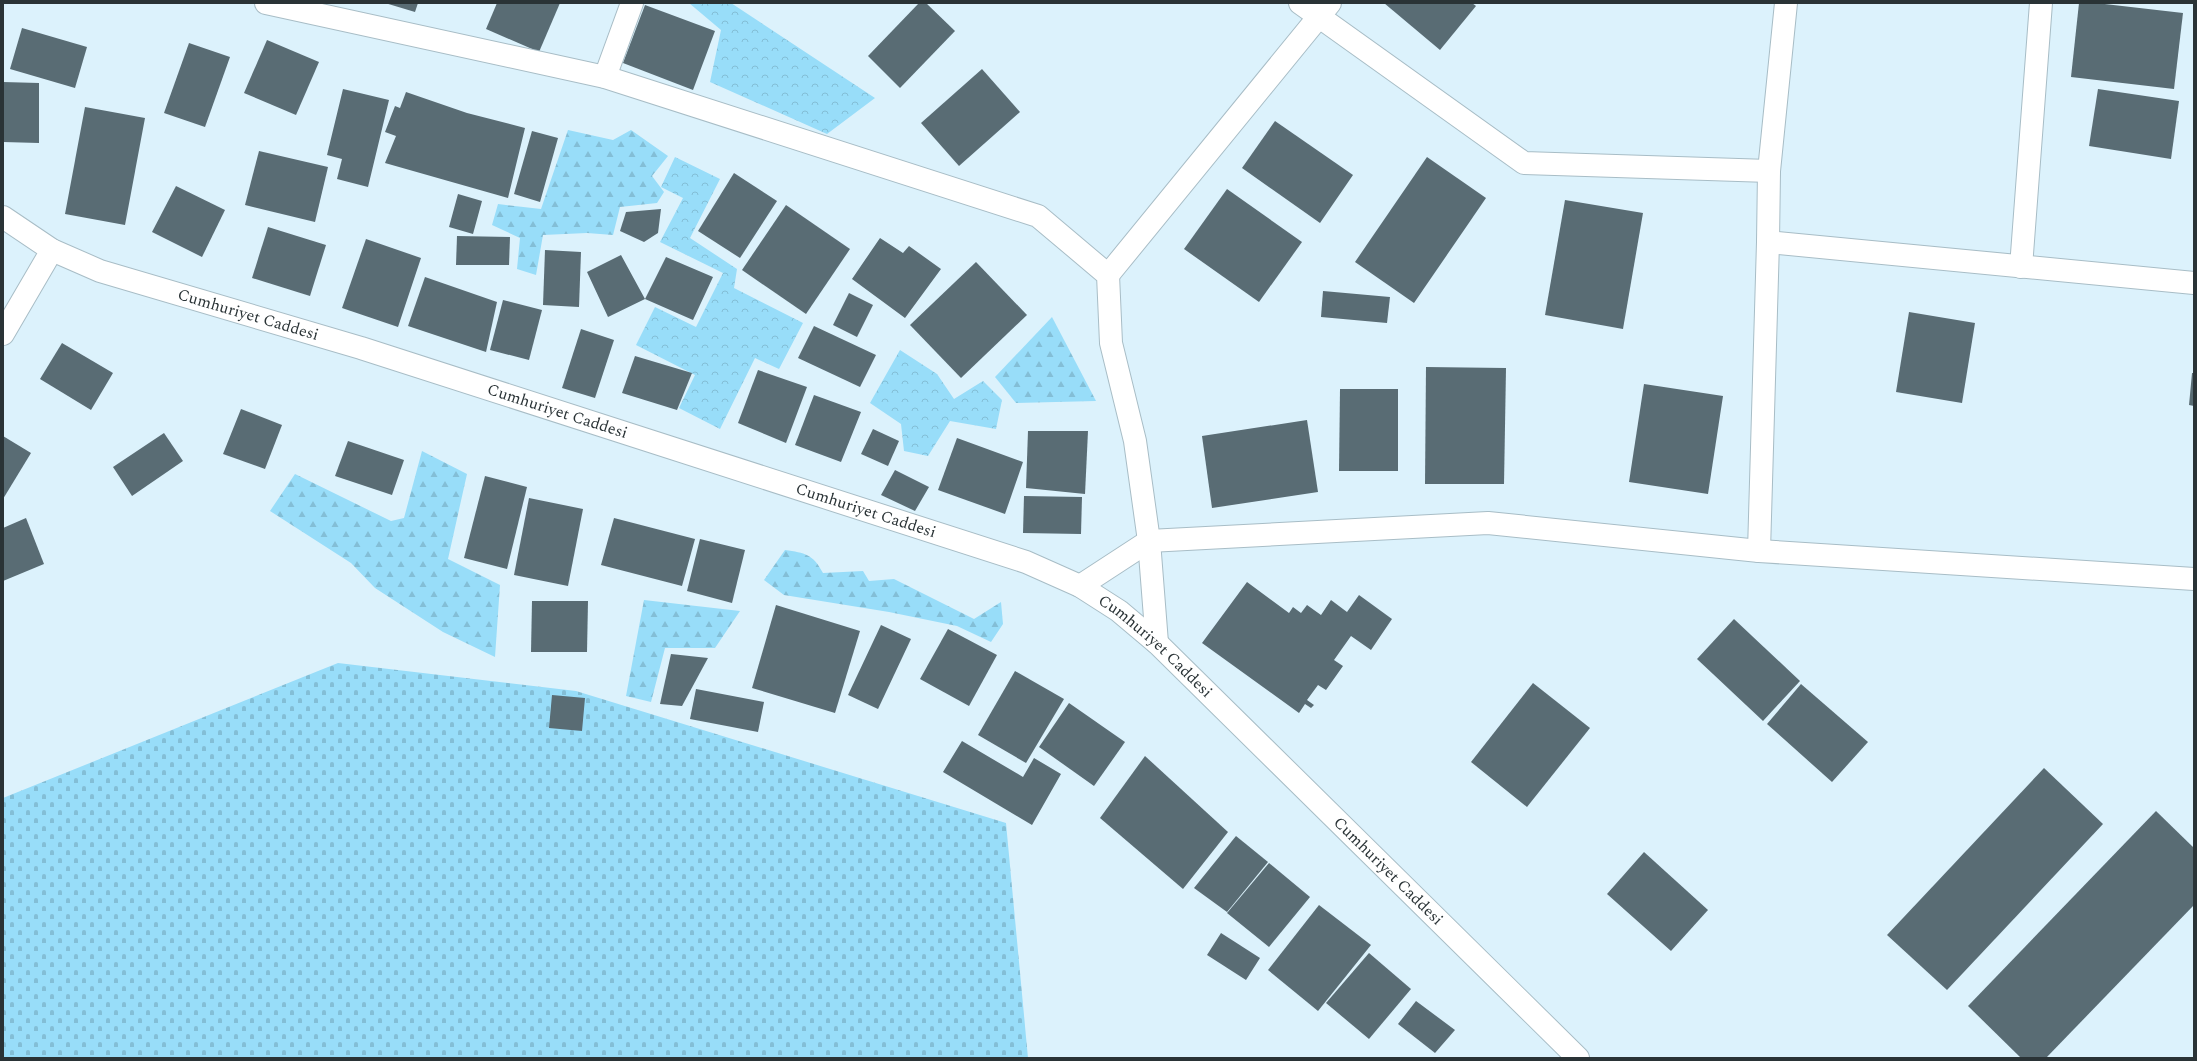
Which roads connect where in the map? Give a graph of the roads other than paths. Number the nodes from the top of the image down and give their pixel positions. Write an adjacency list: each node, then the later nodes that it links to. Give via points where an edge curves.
1 (266, 3): 7 (street)
2 (632, 3): 7 (street)
3 (1300, 3): 6 (street)
4 (1786, 3): 8 (street)
5 (2041, 3): 12 (street)
6 (1324, 10): 8 (street, via 1524,163); 13 (street)
7 (605, 77): 13 (street, via 1038,216)
8 (1769, 171): 10 (street)
9 (3, 217): 11 (street, Cumhuriyet Caddesi)
10 (1768, 242): 12 (street); 17 (street)
11 (52, 250): 15 (street); 19 (street, Cumhuriyet Caddesi, via 100,271 361,348 1026,562)
12 (2021, 267): 14 (street)
13 (1108, 275): 16 (street, via 1111,342 1135,441)
14 (2194, 283)
15 (3, 334)
16 (1149, 541): 17 (street, via 1488,523); 19 (street); 20 (street)
17 (1759, 551): 18 (street)
18 (2194, 580)
19 (1080, 586): 20 (street, Cumhuriyet Caddesi, via 1120,611)
20 (1157, 643): 21 (street, Cumhuriyet Caddesi)
21 (1578, 1058)

